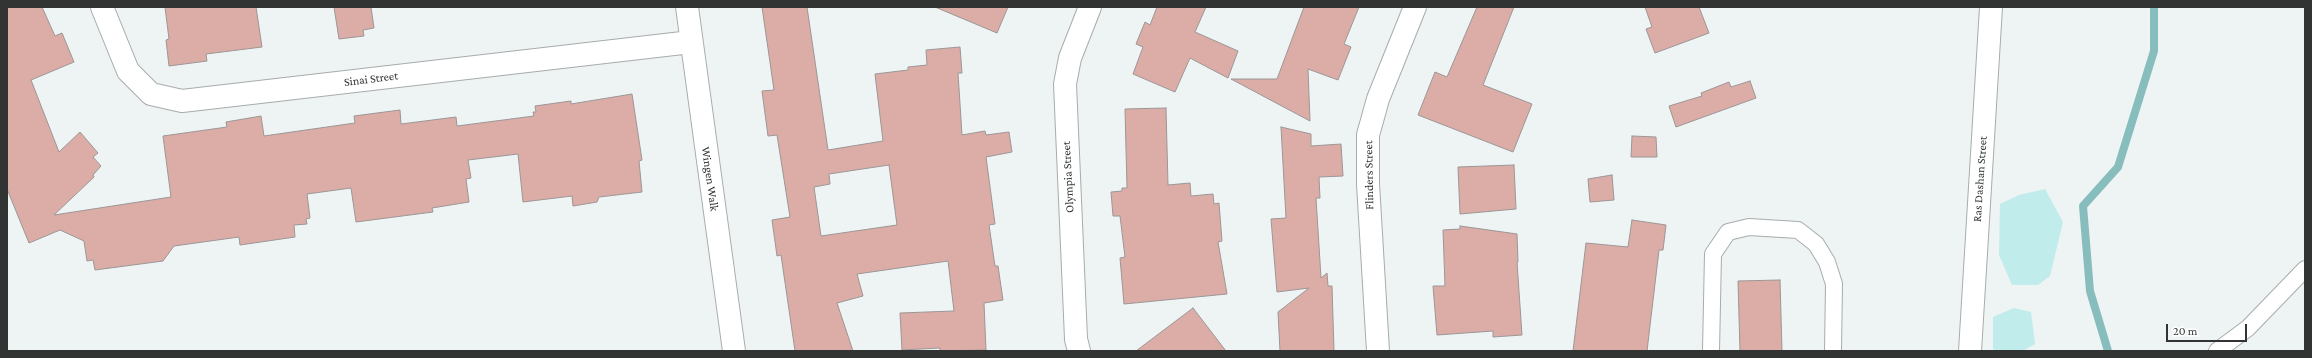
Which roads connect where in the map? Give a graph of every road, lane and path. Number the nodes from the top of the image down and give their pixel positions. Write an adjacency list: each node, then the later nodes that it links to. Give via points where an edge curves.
1 (102, 7): 6 (street, Sinai Street, via 128,71 151,94 182,101)
2 (687, 7): 6 (street, Wingen Walk)
3 (1090, 7): 9 (street, Olympia Street, via 1070,58 1065,84 1076,339)
4 (1415, 7): 10 (street, Flinders Street, via 1378,99 1368,135 1368,184)
5 (1991, 7): 13 (street, Ras Dashan Street)
6 (691, 42): 8 (street, Wingen Walk)
7 (2305, 269): 14 (lane, via 2248,328)
8 (734, 351)
9 (1079, 351)
10 (1378, 351)
11 (1711, 351): 12 (lane, via 1713,254 1728,232 1749,227 1798,230 1816,244 1827,262 1834,284)
12 (1833, 351)
13 (1970, 351)
14 (2217, 351)

